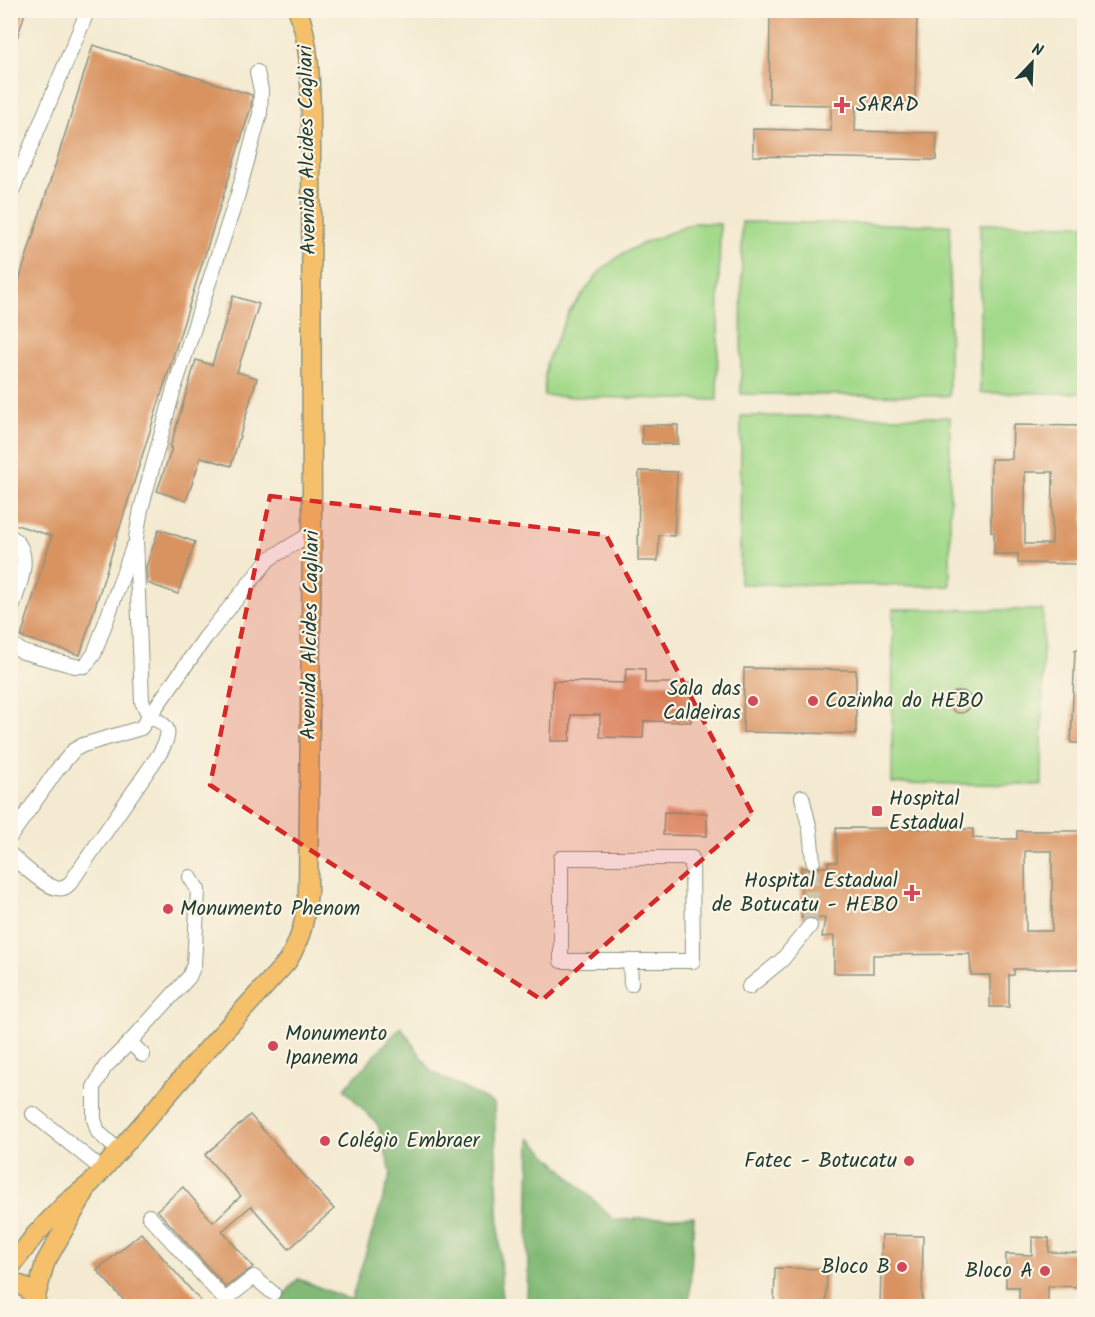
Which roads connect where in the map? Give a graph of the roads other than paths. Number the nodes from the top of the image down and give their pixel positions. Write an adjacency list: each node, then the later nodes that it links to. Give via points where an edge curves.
1 (88, 10): 4 (lane)
2 (298, 10): 5 (main road, Avenida Alcides Cagliari, via 307,39 310,74)
3 (257, 72): 7 (lane, via 260,114 173,392)
4 (10, 196)
5 (312, 533): 10 (lane, via 269,559 205,638); 23 (main road, Avenida Alcides Cagliari, via 308,892 304,926 287,962)
6 (10, 536): 8 (lane, via 22,549 25,560)
7 (136, 538): 9 (lane, via 104,629 85,666 23,652); 10 (lane, via 142,702)
8 (10, 614)
9 (10, 644)
10 (150, 717): 12 (lane, via 141,728 74,750); 13 (lane, via 164,723 167,739 71,882 56,889)
11 (802, 797): 14 (lane)
12 (10, 837)
13 (10, 854)
14 (813, 861)
15 (190, 877): 20 (lane, via 198,890 193,970)
16 (810, 926): 19 (lane, via 782,960)
17 (630, 961): 17 (lane, via 693,961 692,858 561,858 561,961); 18 (lane)
18 (631, 984)
19 (749, 987)
20 (130, 1042): 21 (lane); 23 (lane, via 105,1067 94,1086 98,1132)
21 (143, 1055)
22 (33, 1114): 24 (lane)
23 (119, 1150): 24 (main road, Avenida Alcides Cagliari)
24 (97, 1176): 26 (main road, Avenida Alcides Cagliari, via 35,1235); 29 (main road, Avenida Alcides Cagliari, via 45,1263)
25 (149, 1216): 28 (lane, via 225,1300 254,1277)
26 (10, 1268)
27 (10, 1283): 29 (main road, via 27,1289)
28 (273, 1293)
29 (36, 1303)

